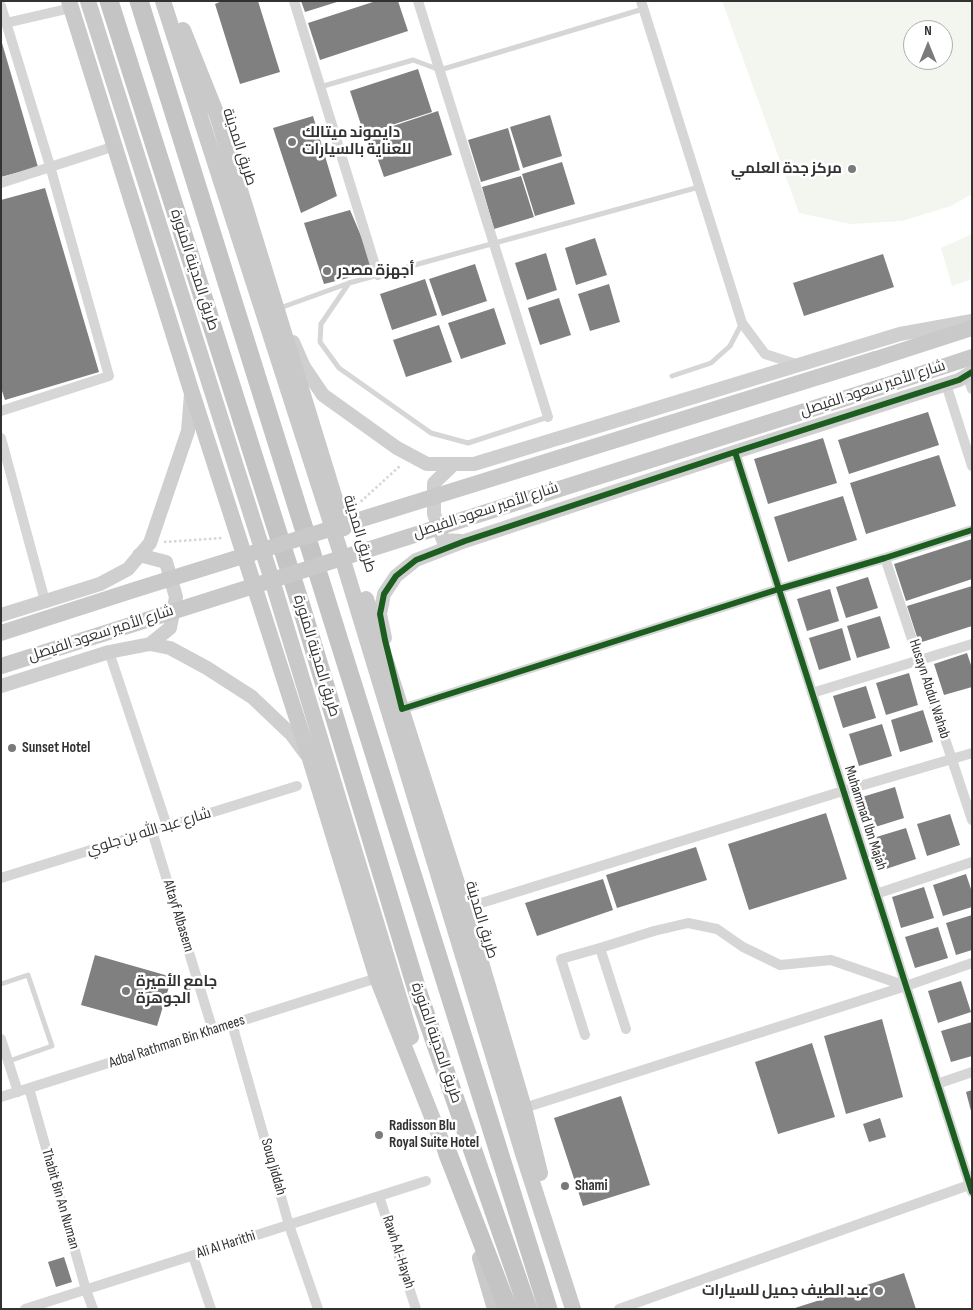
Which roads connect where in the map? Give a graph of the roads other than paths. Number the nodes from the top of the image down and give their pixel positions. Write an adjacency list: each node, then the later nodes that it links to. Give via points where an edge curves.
1 (88, 1): 41 (main road)
2 (108, 1): 101 (highway, طريق المدينة المنورة, via 301,606 417,990)
3 (139, 1): 102 (highway, طريق المدينة المنورة)
4 (164, 1): 38 (main road, طريق المدينة)
5 (171, 1): 21 (main road, طريق المدينة, via 217,115)
6 (294, 1): 13 (street)
7 (418, 1): 12 (street)
8 (70, 5): 11 (street); 14 (main road)
9 (643, 5): 12 (lane); 17 (street)
10 (1, 6): 11 (street)
11 (7, 26): 15 (street)
12 (440, 70): 13 (lane, via 413,60); 18 (street)
13 (320, 87): 19 (street)
14 (115, 146): 15 (street); 31 (main road)
15 (50, 166): 16 (street); 32 (street, via 109,376)
16 (1, 183)
17 (699, 186): 18 (lane); 23 (street)
18 (493, 243): 19 (lane); 33 (street)
19 (378, 275): 20 (lane)
20 (349, 283): 21 (lane); 33 (lane, via 321,324 320,342 339,368 431,433 468,444)
21 (277, 309): 36 (street, via 304,366 323,395 411,456 427,464); 57 (main road, طريق المدينة)
22 (972, 322): 26 (street, via 900,334)
23 (742, 323): 26 (street, via 765,354); 28 (lane, via 730,346 711,363)
24 (972, 328): 38 (main road, شارع الأمير سعود الفيصل, bridge)
25 (972, 357): 43 (main road, شارع الأمير سعود الفيصل, bridge)
26 (798, 365): 36 (street, via 474,464)
27 (969, 374): 29 (street); 30 (street)
28 (672, 376)
29 (946, 384): 35 (street); 37 (street)
30 (972, 389)
31 (192, 390): 42 (street, via 188,431 150,542); 59 (main road)
32 (1, 411)
33 (548, 417)
34 (1, 438): 47 (street)
35 (735, 452): 40 (street); 46 (street, Muhammad Ibn Majah)
36 (454, 464): 40 (street, via 434,483 434,514 443,540)
37 (972, 466)
38 (332, 528): 41 (main road, شارع الأمير سعود الفيصل, bridge); 43 (main road, طريق المدينة)
39 (972, 530): 44 (street)
40 (465, 541): 57 (street, via 416,560 396,576 384,594 380,614)
41 (262, 550): 45 (main road); 49 (main road, شارع الأمير سعود الفيصل, bridge)
42 (139, 555): 47 (street, via 128,569 100,584); 50 (street, via 166,562 176,597 170,628)
43 (342, 557): 45 (main road, شارع الأمير سعود الفيصل, bridge); 103 (main road, طريق المدينة)
44 (886, 558): 46 (street); 53 (street, Husayn Abdul Wahab)
45 (272, 580): 54 (main road, شارع الأمير سعود الفيصل, bridge); 87 (main road)
46 (779, 589): 56 (street, Muhammad Ibn Majah); 57 (street)
47 (45, 601): 48 (street)
48 (1, 615)
49 (1, 633)
50 (150, 644): 52 (street); 59 (street, via 170,648 252,697 292,735)
51 (972, 644): 53 (street)
52 (109, 652): 55 (street); 64 (street)
53 (919, 660): 56 (street); 60 (street, Husayn Abdul Wahab)
54 (1, 666)
55 (1, 686)
56 (812, 693): 62 (street, Muhammad Ibn Majah)
57 (402, 709): 69 (main road, طريق المدينة)
58 (972, 753): 60 (street)
59 (310, 760): 72 (main road)
60 (952, 760): 62 (street); 63 (street, Husayn Abdul Wahab)
61 (297, 786): 64 (street, شارع عبد الله بن جلوي)
62 (843, 790): 68 (street, Muhammad Ibn Majah); 69 (street)
63 (972, 820)
64 (167, 826): 65 (street, شارع عبد الله بن جلوي)
65 (152, 831): 67 (street, شارع عبد الله بن جلوي); 77 (street, Altayf Albasem)
66 (972, 862): 68 (street)
67 (1, 878)
68 (876, 894): 74 (street, Muhammad Ibn Majah)
69 (465, 908): 86 (main road, طريق المدينة)
70 (600, 948): 74 (street, via 688,923 717,929 743,947 780,965 831,960); 76 (street); 78 (street, via 561,959)
71 (972, 963): 74 (street)
72 (377, 978): 75 (street, Adbal Rathman Bin Khamees); 87 (main road)
73 (1, 984): 80 (lane, via 28,975 52,1046)
74 (906, 986): 82 (street, Muhammad Ibn Majah); 86 (street)
75 (232, 1024): 77 (street, Adbal Rathman Bin Khamees); 91 (street, Souq Jiddah)
76 (626, 1029)
77 (213, 1030): 83 (street, Adbal Rathman Bin Khamees)
78 (586, 1035)
79 (1, 1039): 80 (street)
80 (8, 1061): 84 (street)
81 (972, 1072): 82 (street)
82 (937, 1084): 89 (street, Muhammad Ibn Majah)
83 (29, 1088): 84 (street, Adbal Rathman Bin Khamees); 93 (street, Thabit Bin An Numan)
84 (18, 1092): 85 (street, Adbal Rathman Bin Khamees)
85 (1, 1097)
86 (524, 1108): 103 (main road, طريق المدينة)
87 (448, 1154): 99 (main road); 100 (highway)
88 (426, 1180): 90 (street, Ali Al Harithi)
89 (971, 1187): 104 (street)
90 (379, 1196): 91 (street, Ali Al Harithi); 98 (street, Rawh Al-Hayah)
91 (289, 1225): 92 (street, Ali Al Harithi); 97 (street, Souq Jiddah)
92 (193, 1256): 93 (street, Ali Al Harithi); 96 (street)
93 (86, 1290): 94 (street, Ali Al Harithi); 95 (street, Thabit Bin An Numan)
94 (25, 1309)
95 (92, 1309)
96 (211, 1309)
97 (318, 1309)
98 (416, 1309)
99 (495, 1309)
100 (508, 1309)
101 (528, 1309)
102 (548, 1309)
103 (573, 1309)
104 (619, 1309)

